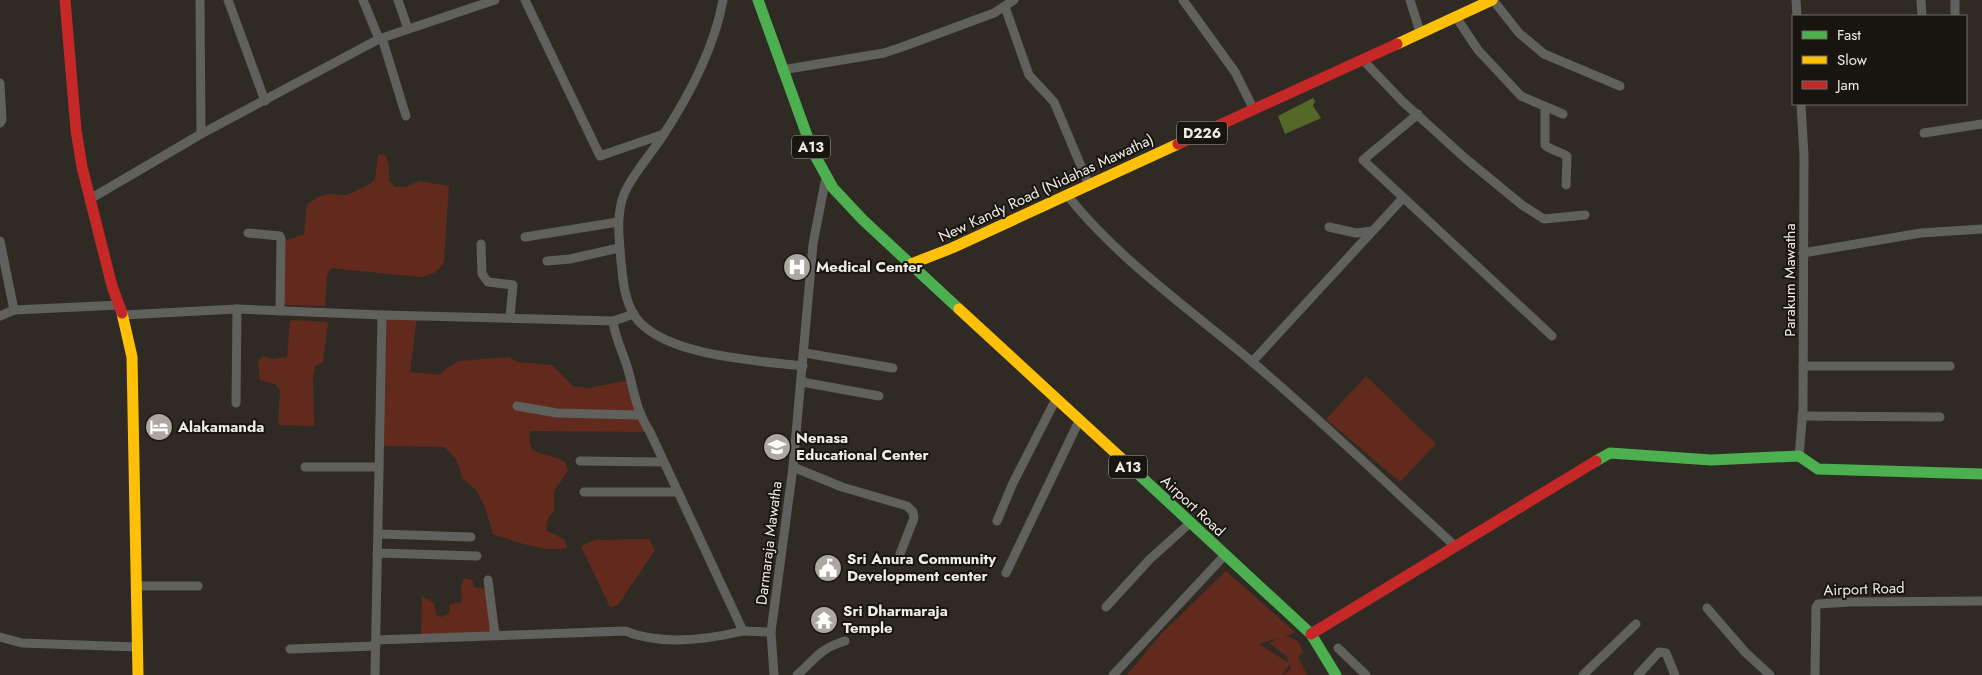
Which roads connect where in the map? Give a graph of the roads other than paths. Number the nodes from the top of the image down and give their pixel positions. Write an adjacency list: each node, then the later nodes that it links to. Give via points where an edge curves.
1 (64, 0): 45 (main road, via 76,130)
2 (200, 0): 39 (street)
3 (228, 0): 29 (street)
4 (364, 0): 24 (street)
5 (398, 0): 22 (street)
6 (495, 0): 22 (street)
7 (525, 0): 40 (street, via 600,156)
8 (723, 0): 40 (street, via 715,35 692,87)
9 (758, 0): 26 (main road, A13)
10 (1014, 0): 17 (street)
11 (1183, 0): 32 (street, via 1235,72)
12 (1410, 0): 23 (street)
13 (1493, 0): 21 (main road, New Kandy Road (Nidahas Mawatha) / D226); 28 (street, via 1518,32 1544,54)
14 (1796, 0): 18 (street)
15 (1922, 0): 19 (street)
16 (1955, 0): 20 (street)
17 (1005, 7): 26 (street, via 884,53); 42 (street, via 1029,75 1054,102)
18 (1797, 15)
19 (1922, 15)
20 (1955, 15)
21 (1456, 17): 23 (main road, New Kandy Road (Nidahas Mawatha) / D226); 31 (street, via 1478,50 1521,96)
22 (408, 29): 24 (street)
23 (1420, 32): 25 (main road, New Kandy Road (Nidahas Mawatha) / D226)
24 (380, 38): 29 (street); 35 (street)
25 (1362, 59): 32 (main road, New Kandy Road (Nidahas Mawatha) / D226); 33 (street)
26 (782, 70): 41 (main road, A13, via 812,152)
27 (0, 83): 36 (street)
28 (1620, 86)
29 (265, 101): 39 (street)
30 (1802, 105): 57 (street, Parakum Mawatha)
31 (1545, 107): 34 (street); 43 (street, via 1545,145 1567,156)
32 (1254, 110): 42 (main road, New Kandy Road (Nidahas Mawatha) / D226)
33 (1418, 114): 46 (street, via 1363,160); 47 (street, via 1466,159 1544,219)
34 (1563, 114)
35 (406, 116)
36 (0, 123)
37 (1982, 124): 38 (street)
38 (1924, 133)
39 (201, 134): 45 (street)
40 (664, 134): 48 (street, via 624,193)
41 (826, 177): 59 (main road, A13, via 852,209); 70 (street, Darmaraja Mawatha, via 813,244)
42 (1089, 185): 44 (main road, New Kandy Road (Nidahas Mawatha) / D226)
43 (1566, 186)
44 (1067, 195): 59 (main road, New Kandy Road (Nidahas Mawatha) / D226); 71 (street, via 1139,268)
45 (90, 198): 62 (main road)
46 (1403, 198): 51 (street); 69 (street)
47 (1585, 215)
48 (618, 222): 53 (street); 56 (street)
49 (1329, 227): 51 (street, via 1356,234)
50 (1982, 229): 57 (street, via 1921,233)
51 (1372, 231): 71 (street)
52 (248, 233): 63 (street, via 280,236)
53 (525, 237)
54 (0, 241): 61 (street)
55 (481, 244): 67 (street, via 482,274 488,282 512,285)
56 (620, 248): 58 (street); 64 (street, via 624,292)
57 (1804, 253): 73 (street, Parakum Mawatha)
58 (547, 261)
59 (912, 264): 78 (main road, Airport Road / A13)
60 (237, 309): 62 (street); 63 (street); 79 (street)
61 (14, 310): 62 (street); 66 (street)
62 (121, 310): 105 (main road, via 132,357)
63 (280, 311): 65 (street)
64 (634, 314): 68 (street); 72 (street, via 652,334 681,345 720,356)
65 (382, 315): 67 (street); 89 (street)
66 (0, 316)
67 (510, 317): 68 (street)
68 (613, 321): 81 (street)
69 (1552, 336)
70 (805, 353): 72 (street, Darmaraja Mawatha); 75 (street)
71 (1252, 362): 98 (street)
72 (804, 366): 76 (street, Darmaraja Mawatha)
73 (1803, 366): 74 (street); 82 (street, Parakum Mawatha)
74 (1950, 366)
75 (893, 368)
76 (802, 382): 77 (street); 90 (street, Darmaraja Mawatha)
77 (879, 396)
78 (1056, 399): 84 (main road, Airport Road / A13); 94 (street)
79 (236, 403)
80 (517, 406): 81 (street, via 558,413)
81 (639, 415): 87 (street)
82 (1802, 416): 83 (street); 85 (street, Parakum Mawatha)
83 (1940, 417)
84 (1079, 421): 95 (main road, Airport Road / A13); 103 (street)
85 (1799, 456): 91 (main road, via 1818,469); 98 (main road, via 1711,460 1610,453)
86 (580, 461): 87 (street)
87 (663, 462): 93 (street)
88 (305, 467): 89 (street)
89 (379, 467): 96 (street)
90 (793, 467): 100 (street, via 848,489 907,506 914,518); 112 (street, Darmaraja Mawatha)
91 (1982, 474)
92 (584, 492): 93 (street)
93 (676, 492): 111 (street)
94 (996, 522)
95 (1190, 524): 102 (main road, Airport Road / A13); 108 (street, via 1150,559)
96 (378, 534): 97 (street); 99 (street)
97 (471, 537)
98 (1455, 546): 113 (main road)
99 (377, 553): 101 (street); 117 (street)
100 (900, 554)
101 (477, 556)
102 (1224, 556): 113 (main road, Airport Road / A13); 125 (street)
103 (1006, 573)
104 (488, 580): 114 (street)
105 (137, 586): 106 (street); 118 (main road)
106 (198, 586)
107 (1982, 601): 132 (street, Airport Road, via 1818,604)
108 (1106, 607)
109 (1707, 608): 131 (street)
110 (1636, 624): 128 (street)
111 (743, 631): 112 (street); 114 (street, via 711,639 638,636 625,631)
112 (772, 632): 123 (street, Darmaraja Mawatha)
113 (1311, 634): 126 (main road, Airport Road / A13)
114 (495, 635): 117 (street)
115 (0, 636): 118 (street, via 22,643)
116 (845, 641): 124 (street, via 820,651)
117 (376, 643): 120 (street); 122 (street)
118 (138, 647): 121 (main road)
119 (1338, 648): 127 (street)
120 (290, 649)
121 (138, 675)
122 (375, 675)
123 (774, 675)
124 (797, 675)
125 (1113, 675)
126 (1336, 675)
127 (1366, 675)
128 (1583, 675)
129 (1638, 675): 130 (street, via 1660,652 1666,653)
130 (1675, 675)
131 (1770, 675)
132 (1815, 675)

